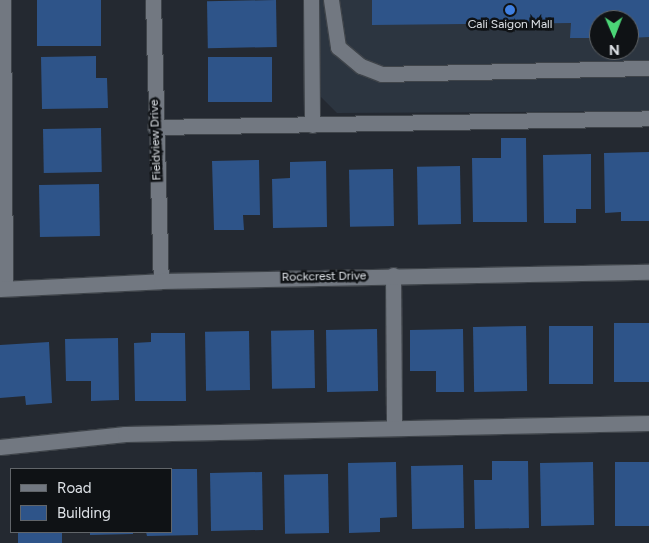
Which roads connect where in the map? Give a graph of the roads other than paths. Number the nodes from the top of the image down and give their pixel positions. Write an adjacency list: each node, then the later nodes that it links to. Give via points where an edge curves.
1 (3, 0): 12 (street)
2 (153, 0): 8 (street, Fieldview Drive)
3 (311, 0): 7 (street)
4 (332, 0): 5 (street, via 338,47 361,66 382,74)
5 (649, 68)
6 (649, 118): 7 (street)
7 (312, 125): 8 (street)
8 (155, 127): 11 (street, Fieldview Drive)
9 (649, 272): 10 (street, Rockcrest Drive)
10 (393, 275): 11 (street, Rockcrest Drive); 14 (street)
11 (161, 280): 12 (street, Rockcrest Drive)
12 (3, 288)
13 (649, 423): 14 (street)
14 (394, 428): 15 (street, via 125,434)
15 (0, 447)

